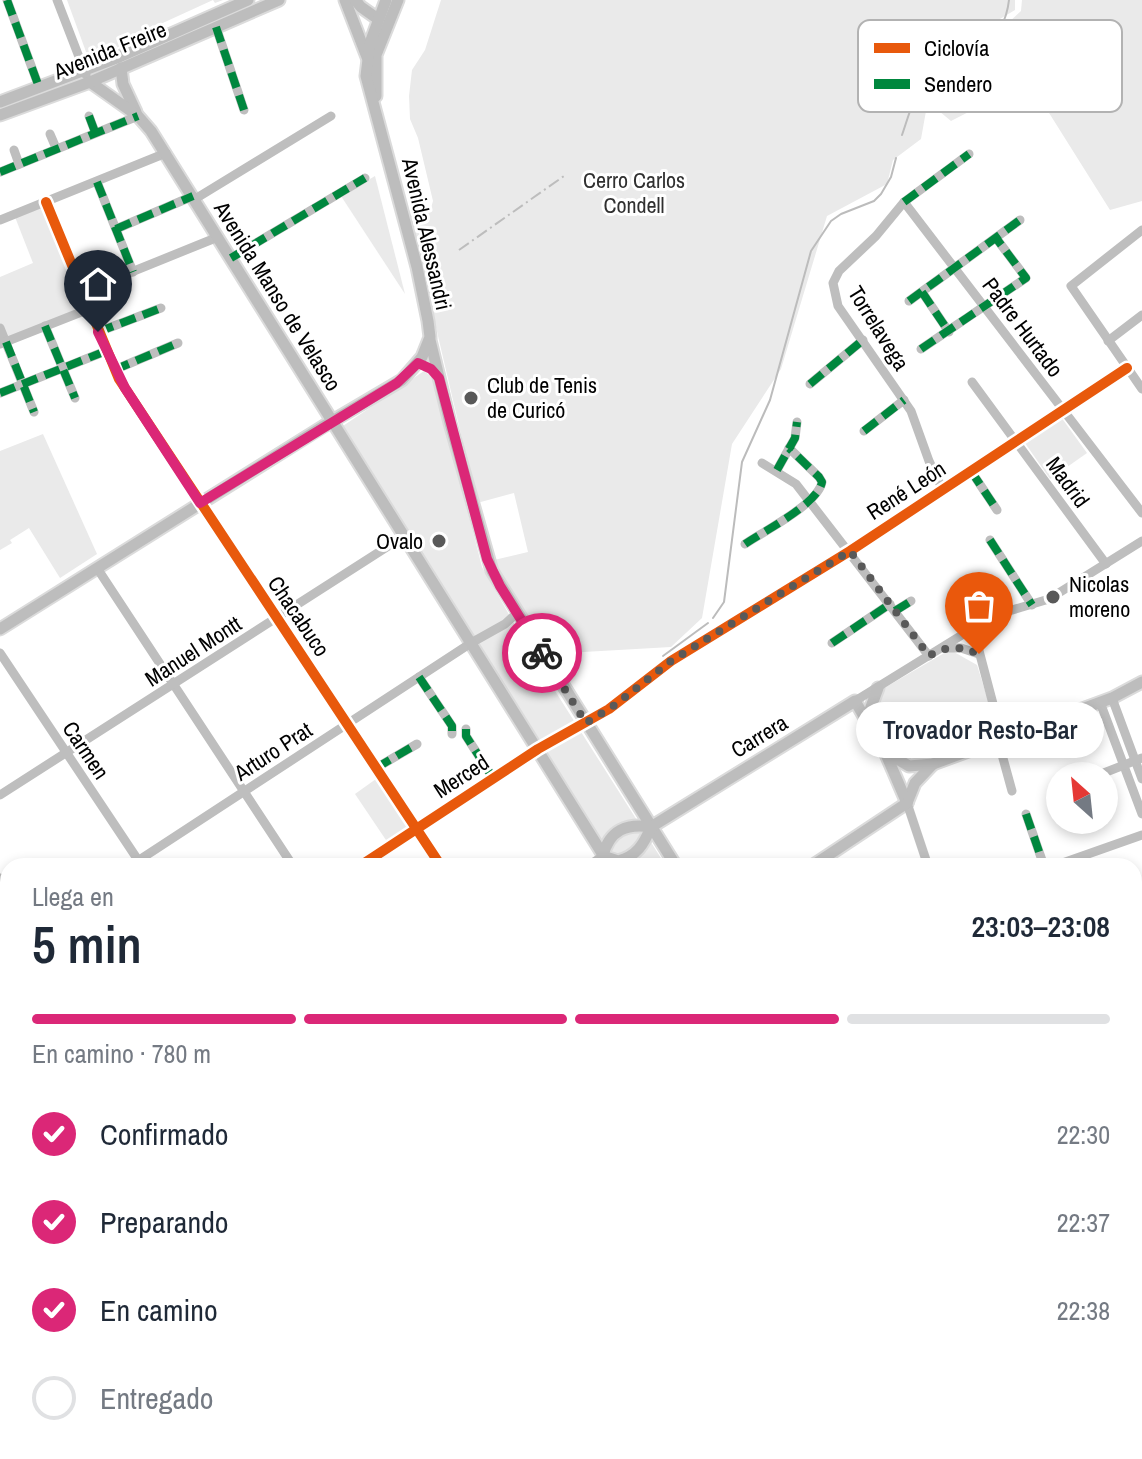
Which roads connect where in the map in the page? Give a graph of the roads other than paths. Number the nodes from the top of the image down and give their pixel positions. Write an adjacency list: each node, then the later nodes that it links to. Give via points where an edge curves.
1 (7, 0): 15 (street)
2 (57, 0): 14 (street)
3 (248, 0): 14 (main road, Avenida Freire)
4 (279, 0): 10 (main road, Avenida Freire)
5 (345, 0): 12 (main road)
6 (355, 0): 9 (main road)
7 (386, 0): 9 (main road)
8 (398, 0): 11 (main road)
9 (378, 19): 11 (main road); 12 (main road)
10 (216, 27): 13 (main road, Avenida Freire); 18 (street)
11 (383, 36): 17 (main road, via 374,67)
12 (367, 57): 17 (main road, via 367,81)
13 (121, 68): 14 (main road, Avenida Freire); 21 (main road, Avenida Manso de Velasco)
14 (87, 77): 15 (main road, Avenida Freire); 19 (main road, Avenida Freire); 21 (main road, Avenida Manso de Velasco)
15 (39, 87): 16 (main road, Avenida Freire)
16 (0, 102)
17 (376, 105): 56 (main road, Avenida Alessandri)
18 (244, 110)
19 (0, 115)
20 (89, 116): 23 (street)
21 (138, 116): 23 (street); 27 (main road, Avenida Manso de Velasco)
22 (331, 116): 33 (street)
23 (95, 132): 25 (street)
24 (50, 134): 25 (street)
25 (56, 148): 29 (street)
26 (14, 150): 29 (street)
27 (166, 153): 32 (street); 33 (main road, Avenida Manso de Velasco)
28 (969, 154): 35 (street, Torrelavega)
29 (19, 164): 30 (street)
30 (0, 172)
31 (365, 178): 42 (street)
32 (97, 182): 34 (street); 38 (street)
33 (194, 198): 38 (street); 40 (main road, Avenida Manso de Velasco)
34 (46, 202): 36 (street); 45 (street, Chacabuco)
35 (904, 202): 43 (street, Padre Hurtado); 57 (street, Torrelavega, via 834,280 836,301)
36 (0, 220)
37 (1020, 220): 41 (street)
38 (116, 229): 44 (street)
39 (1142, 230): 58 (street, via 1071,286)
40 (218, 237): 42 (main road, Avenida Manso de Velasco); 44 (street)
41 (996, 238): 43 (street); 49 (street, via 1026,278)
42 (231, 258): 77 (main road, Avenida Manso de Velasco)
43 (955, 268): 46 (street); 49 (street, Padre Hurtado)
44 (133, 272): 45 (street)
45 (82, 292): 50 (street, Chacabuco)
46 (922, 292): 47 (street); 55 (street)
47 (909, 301)
48 (161, 308): 54 (street)
49 (985, 308): 55 (street); 75 (street, Padre Hurtado)
50 (89, 309): 52 (street); 54 (street, Chacabuco)
51 (1142, 315): 58 (street)
52 (45, 326): 59 (street); 64 (street)
53 (0, 328): 59 (street)
54 (98, 332): 62 (street, Chacabuco)
55 (949, 332): 61 (street)
56 (430, 337): 63 (main road, Avenida Alessandri); 67 (main road)
57 (863, 340): 70 (street); 74 (street, Torrelavega)
58 (1108, 341): 65 (street)
59 (3, 343): 69 (street)
60 (178, 343): 66 (street)
61 (921, 349)
62 (106, 351): 64 (street); 66 (street, Chacabuco)
63 (418, 363): 67 (main road); 77 (main road, Avenida Alessandri, via 402,380)
64 (62, 368): 69 (street); 73 (street)
65 (1127, 368): 71 (street); 75 (street, René León)
66 (114, 370): 87 (street, Chacabuco)
67 (439, 378): 100 (main road, via 487,559)
68 (972, 382): 80 (street, Madrid)
69 (23, 384): 72 (street); 76 (street)
70 (810, 384)
71 (1142, 389)
72 (0, 393)
73 (75, 398)
74 (904, 400): 79 (street); 85 (street, Torrelavega)
75 (1063, 410): 80 (street, René León); 89 (street, Padre Hurtado)
76 (34, 412)
77 (332, 421): 87 (main road, Avenida Alessandri); 90 (main road, Avenida Manso de Velasco)
78 (797, 422): 81 (street)
79 (864, 431)
80 (1016, 442): 84 (street, René León); 95 (street, Madrid)
81 (789, 448): 83 (street); 86 (street, via 822,482)
82 (762, 463): 83 (street)
83 (777, 470): 86 (street)
84 (971, 471): 85 (street, René León); 88 (street)
85 (943, 490): 94 (street, René León)
86 (810, 501): 93 (street); 94 (street)
87 (200, 503): 96 (main road, Avenida Alessandri); 101 (street, Chacabuco)
88 (997, 510)
89 (1142, 513)
90 (404, 536): 101 (street, Manuel Montt); 104 (main road, Avenida Manso de Velasco)
91 (990, 540): 98 (street)
92 (1142, 541): 95 (street, Carrera)
93 (745, 544)
94 (850, 551): 99 (street); 118 (street, René León, via 671,661)
95 (1106, 564): 98 (street, Carrera)
96 (97, 568): 103 (main road, Avenida Alessandri); 112 (street)
97 (911, 601): 99 (street)
98 (1032, 605): 102 (street, Carrera)
99 (892, 608): 105 (street); 109 (street)
100 (517, 613): 104 (street, Arturo Prat); 118 (main road)
101 (277, 618): 112 (street, Manuel Montt); 119 (street, Chacabuco)
102 (973, 628): 106 (street, Carrera); 108 (street)
103 (0, 629)
104 (471, 643): 110 (street, Arturo Prat); 125 (main road, Avenida Manso de Velasco)
105 (832, 643)
106 (942, 648): 108 (street); 109 (street, Carrera)
107 (0, 653): 127 (street, Carmen)
108 (979, 654): 117 (street)
109 (929, 656): 113 (street, Carrera)
110 (419, 677): 119 (street, Arturo Prat); 121 (street, via 452,726)
111 (1142, 682): 114 (main road)
112 (173, 685): 127 (street, Manuel Montt); 136 (street)
113 (878, 688): 115 (street, Carrera); 116 (main road)
114 (1106, 700): 122 (main road); 128 (street); 130 (street)
115 (855, 701): 116 (main road); 141 (main road, Carrera)
116 (867, 718): 126 (main road)
117 (998, 720): 122 (street); 124 (main road)
118 (586, 723): 125 (street, Merced); 141 (main road)
119 (347, 724): 132 (street, Chacabuco); 136 (street, Arturo Prat)
120 (466, 729): 133 (street)
121 (452, 734)
122 (1000, 739): 124 (main road); 135 (street)
123 (417, 744): 132 (street)
124 (979, 746): 129 (main road)
125 (538, 749): 133 (street, Merced); 149 (main road, Avenida Manso de Velasco)
126 (885, 752): 129 (main road, via 909,766); 138 (main road)
127 (66, 753): 137 (street, Manuel Montt); 144 (street, Carmen)
128 (1138, 760): 130 (street); 134 (street)
129 (933, 764): 138 (main road, via 915,783)
130 (1123, 765): 131 (street); 140 (street)
131 (1118, 767)
132 (376, 768): 142 (street, Chacabuco)
133 (493, 778): 142 (street, Merced)
134 (1142, 779)
135 (1012, 791)
136 (244, 792): 145 (street, Arturo Prat); 146 (street)
137 (0, 795)
138 (907, 803): 153 (main road); 154 (street)
139 (1026, 814): 155 (street)
140 (1142, 814)
141 (651, 827): 150 (main road, Carrera, via 621,829 609,840); 151 (main road, via 642,847); 152 (main road)
142 (416, 829): 147 (street, Merced); 148 (street, Chacabuco)
143 (1142, 835): 156 (street)
144 (133, 858)
145 (146, 858)
146 (288, 858)
147 (372, 858)
148 (436, 858)
149 (605, 858)
150 (607, 858)
151 (625, 858)
152 (671, 858)
153 (824, 858)
154 (925, 858)
155 (1041, 858)
156 (1077, 858)

